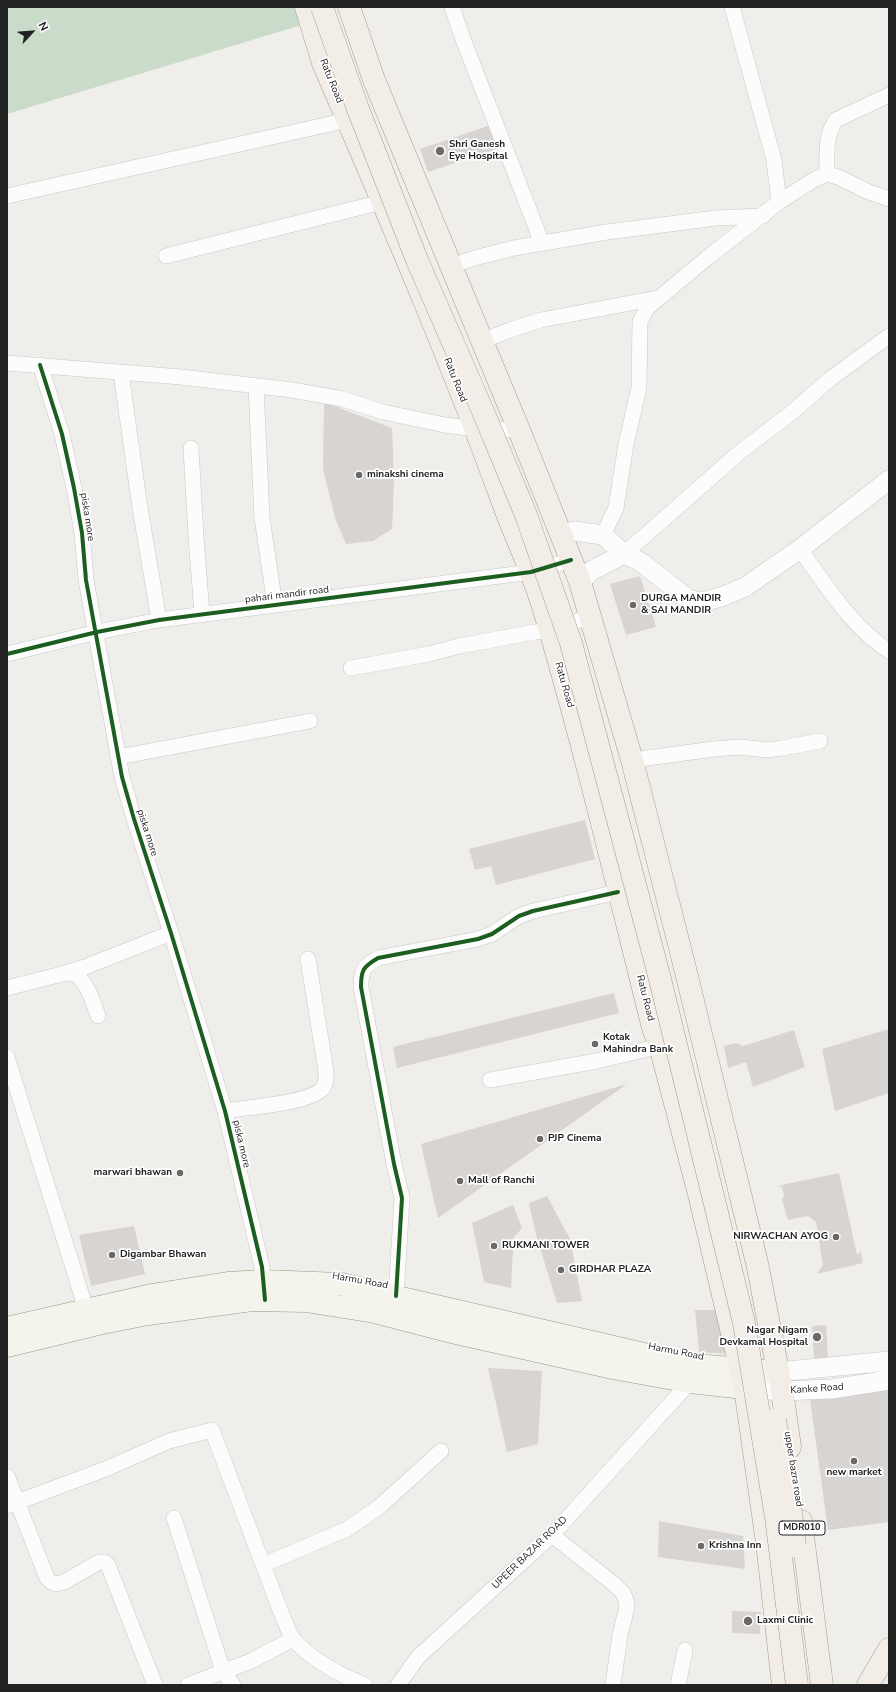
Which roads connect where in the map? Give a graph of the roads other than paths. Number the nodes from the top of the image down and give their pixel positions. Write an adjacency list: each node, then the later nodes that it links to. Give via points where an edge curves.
1 (306, 7): 8 (main road, Ratu Road, via 323,63)
2 (322, 7): 88 (main road, bridge, via 358,109 417,260 526,515 571,643 660,979 744,1324 776,1517)
3 (337, 7): 89 (main road, bridge, via 430,254 539,510 584,639 673,975 758,1321 790,1505)
4 (349, 7): 17 (main road, via 374,80)
5 (452, 7): 15 (street)
6 (732, 7): 13 (street, via 774,160)
7 (889, 95): 9 (street, via 836,120 828,140)
8 (348, 120): 10 (street); 12 (main road, Ratu Road)
9 (827, 174): 11 (street); 13 (street)
10 (7, 196)
11 (889, 199)
12 (382, 202): 16 (street); 25 (main road, Ratu Road)
13 (779, 202): 14 (street)
14 (763, 216): 15 (street, via 656,225); 18 (street)
15 (542, 243): 17 (street, via 478,256)
16 (166, 256)
17 (451, 266): 20 (main road)
18 (658, 298): 20 (street, via 541,320); 30 (street, via 647,308 640,322 639,388 626,444 616,508)
19 (889, 336): 32 (street, via 830,379 740,452)
20 (482, 341): 26 (main road)
21 (7, 363): 22 (street)
22 (40, 365): 23 (street); 41 (street, piska more, via 64,441 82,533 86,580)
23 (121, 373): 24 (street, via 180,377); 39 (street)
24 (256, 387): 25 (street, via 336,398 383,412); 36 (street, via 262,518)
25 (476, 429): 26 (street); 34 (main road, Ratu Road, via 509,521)
26 (519, 430): 29 (main road)
27 (191, 448): 37 (street)
28 (889, 480): 31 (street)
29 (560, 534): 30 (street, via 574,531); 33 (main road)
30 (603, 535): 32 (street)
31 (800, 549): 32 (street, via 745,587 702,602 688,599 641,562); 42 (street, via 842,608 868,636)
32 (624, 554): 35 (street, via 591,571)
33 (571, 560): 34 (street, pahari mandir road); 35 (main road)
34 (531, 572): 36 (street, pahari mandir road); 40 (main road, Ratu Road)
35 (580, 582): 38 (main road)
36 (275, 605): 37 (street, pahari mandir road)
37 (202, 614): 39 (street, pahari mandir road)
38 (589, 617): 40 (street); 48 (main road)
39 (159, 620): 41 (street, pahari mandir road)
40 (549, 631): 44 (street); 49 (main road, Ratu Road, via 593,784)
41 (96, 632): 43 (street, pahari mandir road); 47 (street, piska more)
42 (889, 651)
43 (7, 654)
44 (351, 668)
45 (310, 721): 47 (street)
46 (820, 740): 48 (street, via 767,750 740,747)
47 (118, 756): 50 (street, piska more, via 134,820)
48 (632, 760): 67 (main road, via 682,952 757,1262)
49 (618, 892): 55 (main road, Ratu Road, via 653,1028); 60 (street, via 534,911 519,916 492,934 478,938 378,958 368,964 361,973 362,995 402,1198)
50 (171, 933): 52 (street); 58 (street, piska more)
51 (308, 959): 58 (street, via 325,1065 326,1080 322,1089 301,1099)
52 (62, 974): 53 (street); 54 (street, via 71,973 78,976 87,988)
53 (7, 988)
54 (98, 1016)
55 (660, 1046): 57 (street, via 597,1061); 65 (main road, Ratu Road)
56 (7, 1057): 61 (street)
57 (490, 1080)
58 (225, 1111): 59 (street, piska more, via 262,1267)
59 (264, 1291): 60 (main road, Harmu Road, via 341,1284); 61 (main road, Harmu Road, via 228,1283 152,1294); 63 (main road, Harmu Road, via 230,1302 102,1322); 68 (main road, Harmu Road, via 306,1301 375,1312 613,1368)
60 (396, 1296): 65 (main road, Harmu Road)
61 (86, 1309): 62 (main road, Harmu Road)
62 (7, 1328)
63 (7, 1346)
64 (889, 1361): 67 (street, Kanke Road)
65 (743, 1378): 67 (main road, Harmu Road); 68 (main road, Harmu Road); 87 (main road, MDR010, via 767,1543)
66 (889, 1380): 67 (street, Kanke Road, via 832,1389)
67 (780, 1381): 90 (main road, upper bazra road / MDR010)
68 (690, 1382): 73 (street, UPEER BAZAR ROAD)
69 (441, 1451): 74 (street, via 379,1507 347,1528)
70 (7, 1476): 71 (street)
71 (12, 1504): 74 (street, via 108,1468 168,1441 212,1430); 80 (street, via 47,1578 52,1583 64,1582 99,1562 108,1565)
72 (174, 1518): 78 (street)
73 (552, 1535): 84 (street, UPEER BAZAR ROAD, via 418,1657); 85 (street, via 615,1585 626,1600 627,1607)
74 (263, 1565): 75 (street)
75 (294, 1639): 78 (street, via 251,1661); 83 (street, via 318,1661)
76 (889, 1649): 91 (main road)
77 (685, 1650): 86 (street)
78 (223, 1671): 81 (street); 82 (street)
79 (889, 1679): 92 (main road)
80 (155, 1685)
81 (188, 1685)
82 (233, 1685)
83 (365, 1685)
84 (398, 1685)
85 (613, 1685)
86 (678, 1685)
87 (783, 1685)
88 (797, 1685)
89 (811, 1685)
90 (822, 1685)
91 (868, 1685)
92 (885, 1685)

